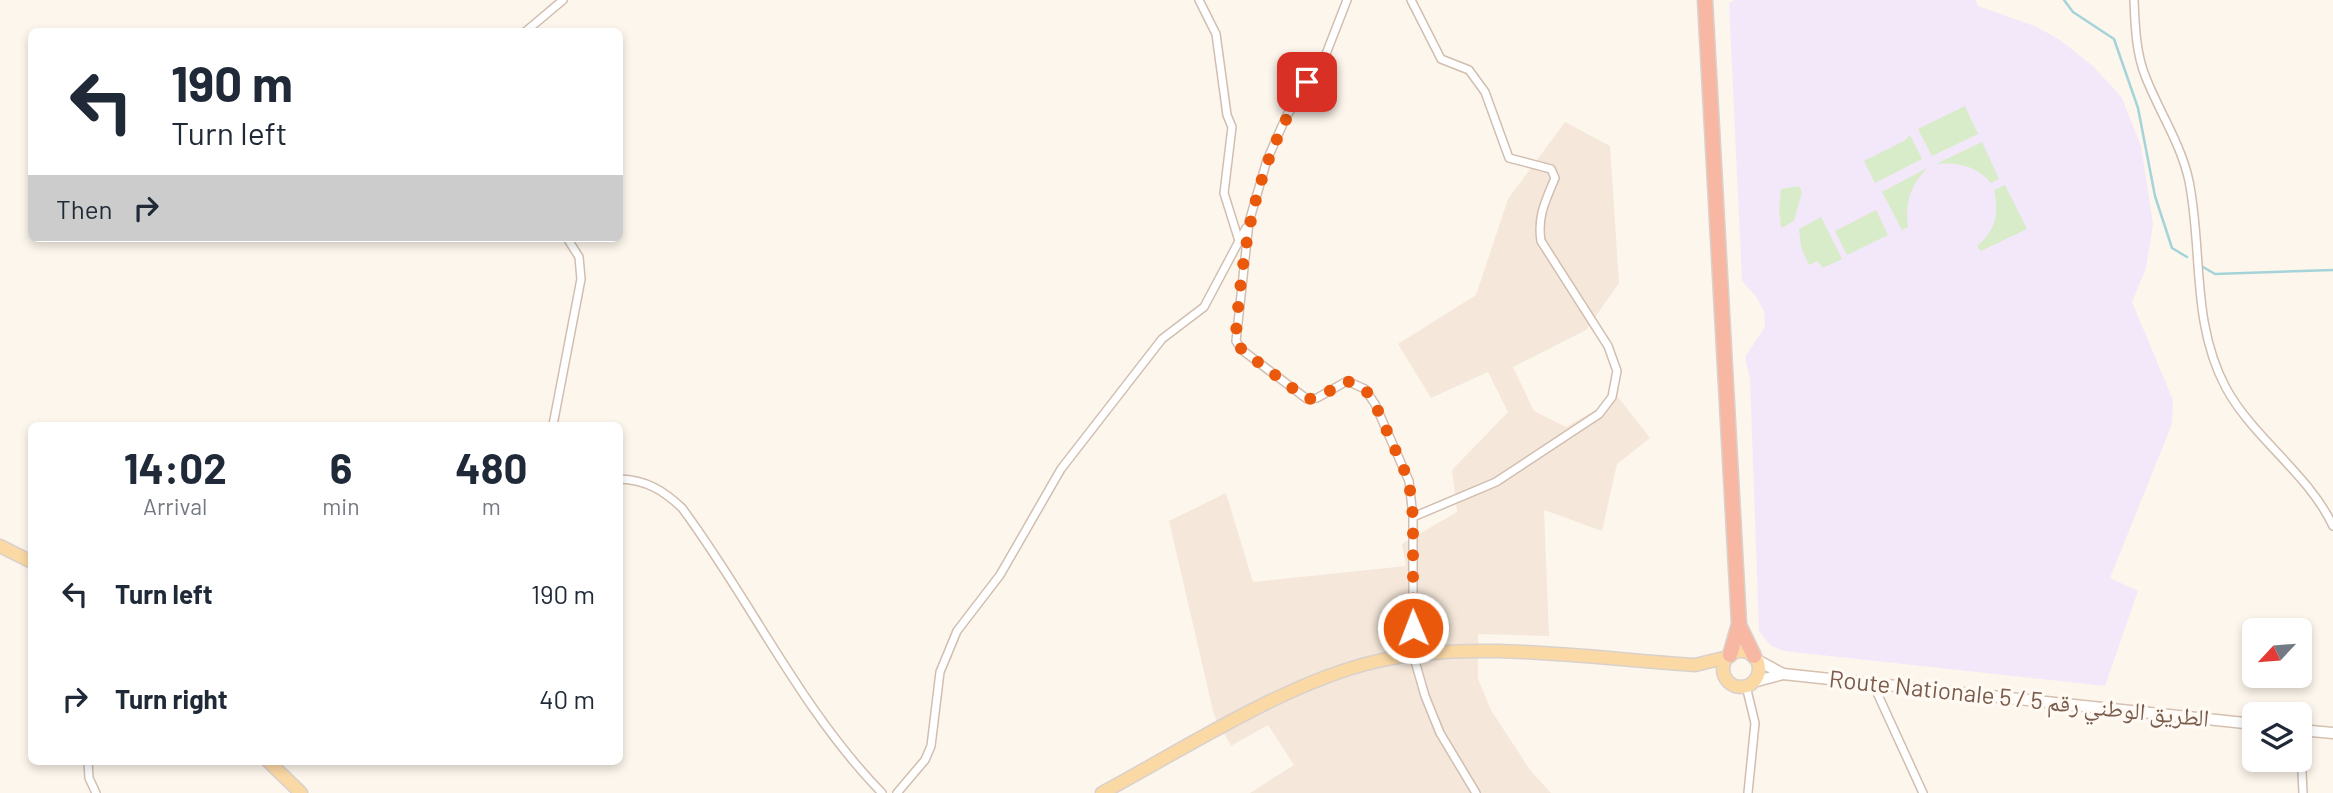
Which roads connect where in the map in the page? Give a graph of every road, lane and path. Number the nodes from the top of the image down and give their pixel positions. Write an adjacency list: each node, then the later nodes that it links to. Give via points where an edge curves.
1 (564, 0): 7 (street)
2 (1199, 0): 9 (street, via 1216,34 1232,127 1224,193)
3 (1347, 0): 8 (street, via 1326,54 1286,117 1267,160)
4 (1411, 0): 13 (street, via 1441,60 1469,70 1485,92 1509,159 1551,169 1555,178 1542,205 1541,240 1608,346 1617,371 1612,397 1599,414 1496,482)
5 (1705, 0): 17 (highway)
6 (2134, 0): 14 (street, via 2135,37 2145,76 2177,142 2189,181 2200,304 2210,354 2227,390 2290,465)
7 (530, 28)
8 (1249, 222): 9 (street); 13 (street, via 1236,341 1302,398 1317,398 1347,381 1365,389 1402,461)
9 (1239, 241): 35 (street, via 1204,307 1162,339 1061,469 1000,575 957,631 940,672 931,746)
10 (570, 242): 11 (street, via 579,257 581,279)
11 (554, 422)
12 (623, 480): 34 (street, via 666,492 682,508 830,735)
13 (1413, 517): 18 (street)
14 (2333, 526)
15 (0, 546): 16 (main road)
16 (28, 560)
17 (1739, 624): 19 (highway); 20 (highway)
18 (1413, 654): 21 (main road, via 1478,652); 36 (main road, via 1360,665 1308,684); 37 (street, via 1440,733)
19 (1729, 656): 20 (main road, via 1739,651); 21 (main road); 23 (main road, via 1724,670)
20 (1755, 658): 22 (main road); 24 (main road, via 1759,672)
21 (1695, 665): 23 (main road)
22 (1783, 674): 24 (main road); 25 (main road, Route Nationale 5 / الطريق الوطني رقم 5)
23 (1729, 682): 24 (main road)
24 (1750, 684): 38 (street, via 1755,723)
25 (1873, 684): 26 (main road, Route Nationale 5 / الطريق الوطني رقم 5); 39 (street)
26 (2242, 723)
27 (2312, 731): 28 (main road)
28 (2333, 733)
29 (88, 765): 32 (street)
30 (272, 765): 33 (main road)
31 (2302, 772): 40 (street)
32 (96, 793)
33 (301, 793)
34 (881, 793)
35 (897, 793)
36 (1101, 793)
37 (1476, 793)
38 (1748, 793)
39 (1923, 793)
40 (2303, 793)

